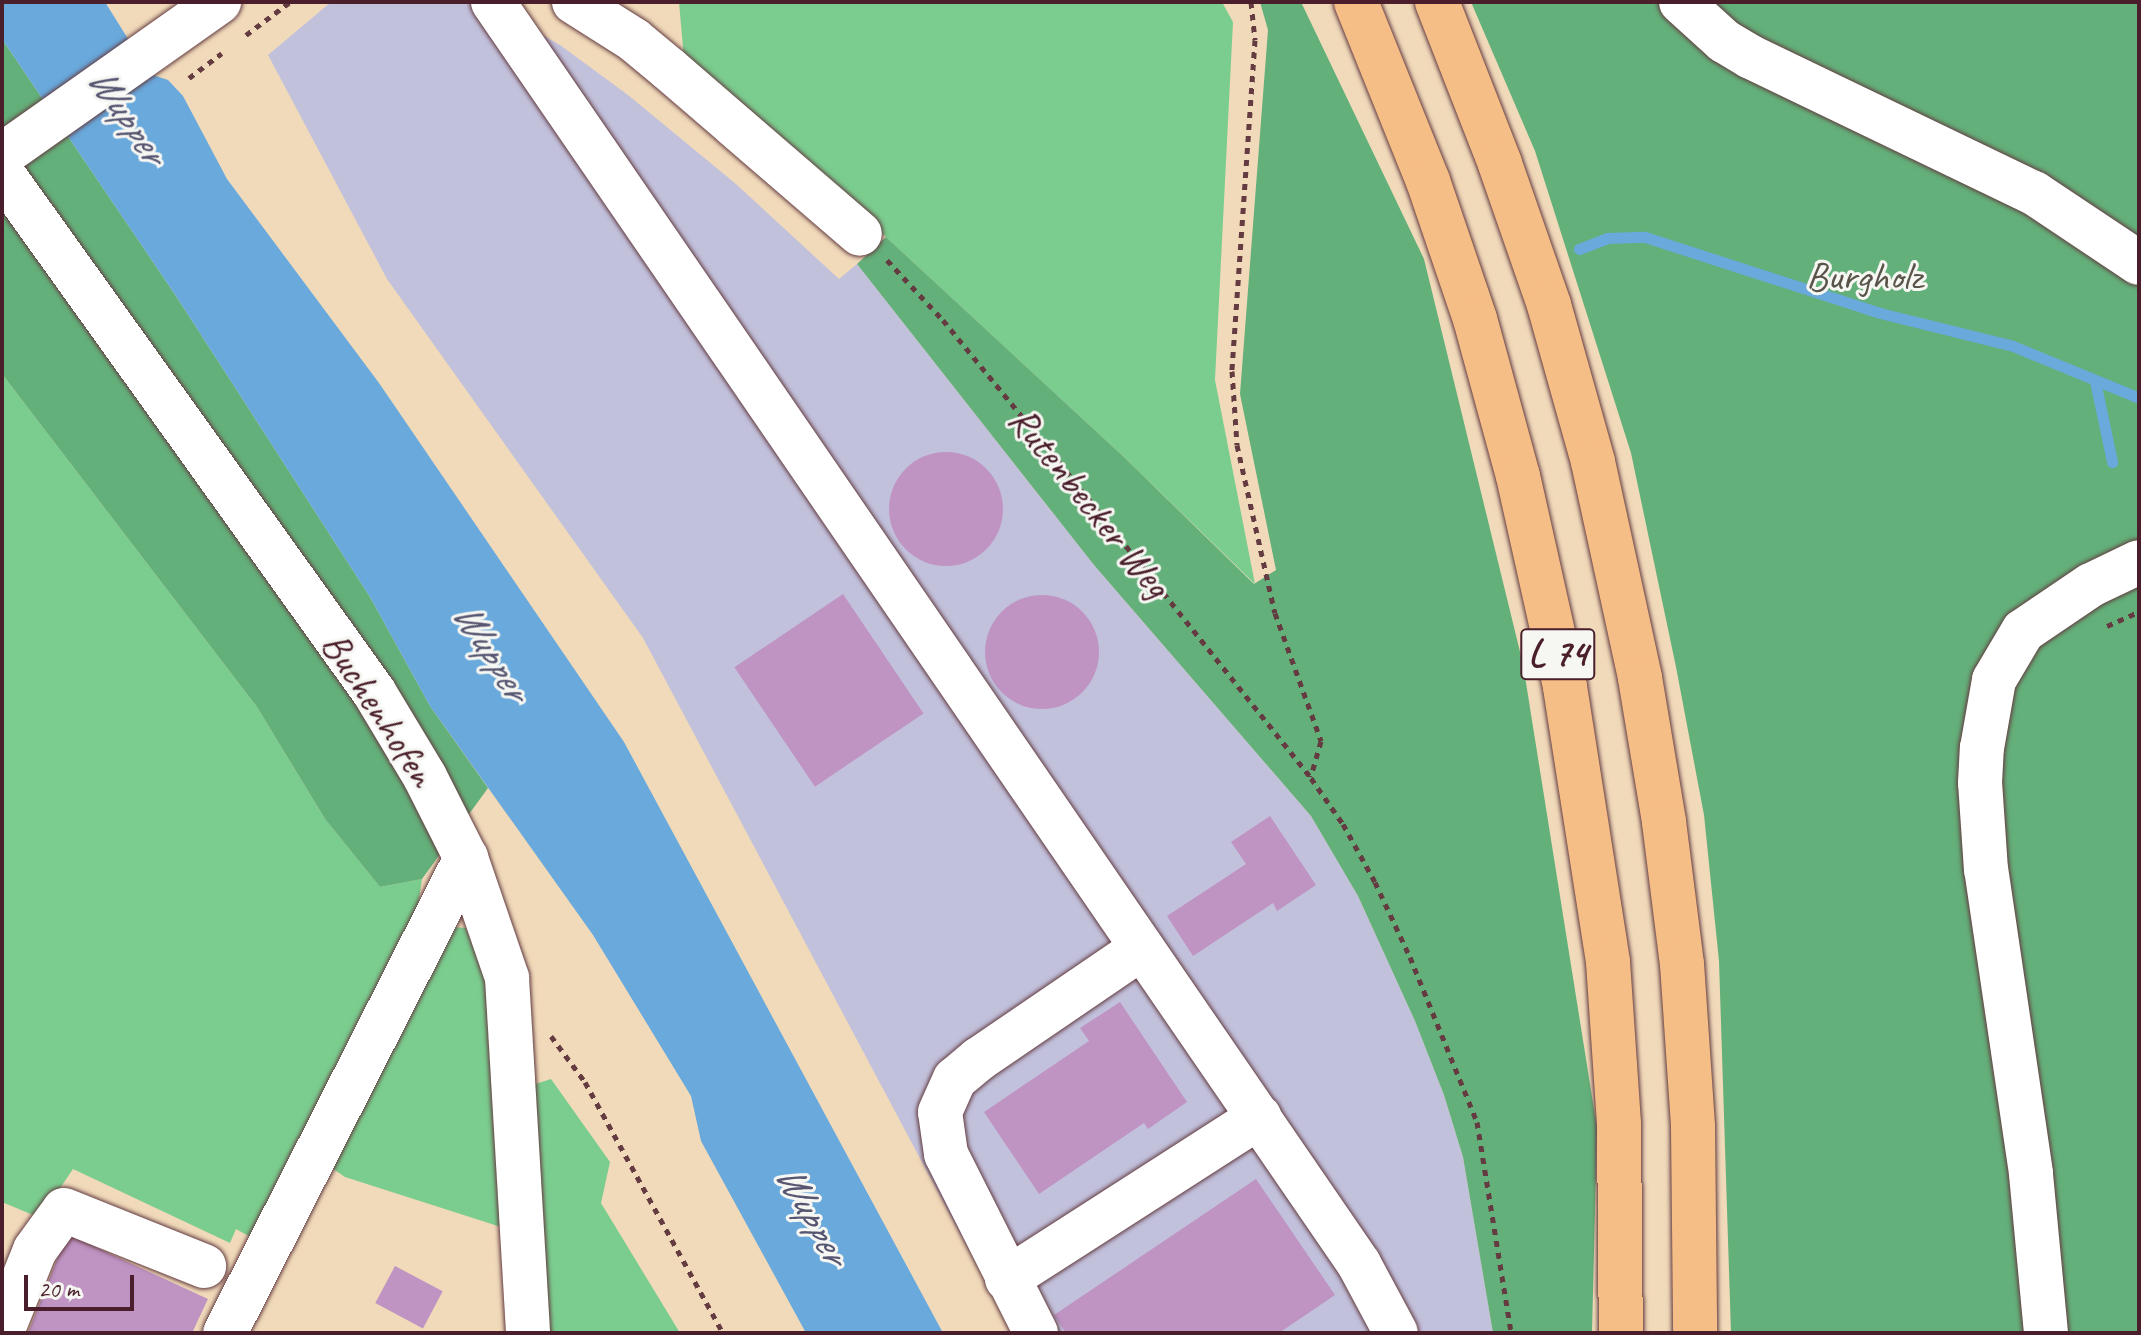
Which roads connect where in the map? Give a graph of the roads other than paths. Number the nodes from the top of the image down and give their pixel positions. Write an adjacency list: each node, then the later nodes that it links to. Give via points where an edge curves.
1 (493, 2): 13 (lane)
2 (574, 2): 9 (lane, via 634,40)
3 (1356, 2): 22 (highway, L 74, via 1428,181 1475,319 1518,476 1565,687 1608,962 1619,1124)
4 (1437, 2): 23 (highway, L 74, via 1549,305 1593,462 1640,678 1682,964 1693,1127)
5 (1681, 2): 10 (lane, via 1724,41 1751,57 2034,193)
6 (214, 5): 7 (lane)
7 (2, 155)
8 (2, 173): 12 (lane, Buchenhofen, via 374,692)
9 (860, 234)
10 (2139, 263)
11 (2139, 562): 24 (lane, via 2091,585 2023,631 1994,680 1982,748 1986,870 2031,1173)
12 (466, 858): 18 (lane); 19 (lane, Buchenhofen, via 507,978)
13 (1142, 948): 14 (lane); 16 (lane, via 979,1059 955,1079 940,1112 946,1154)
14 (1259, 1117): 16 (lane); 21 (lane, via 1359,1264)
15 (204, 1266): 17 (lane, via 64,1210 35,1250)
16 (1007, 1279): 20 (lane)
17 (2, 1332)
18 (225, 1333)
19 (528, 1333)
20 (1036, 1333)
21 (1396, 1333)
22 (1621, 1333)
23 (1695, 1333)
24 (2046, 1333)

